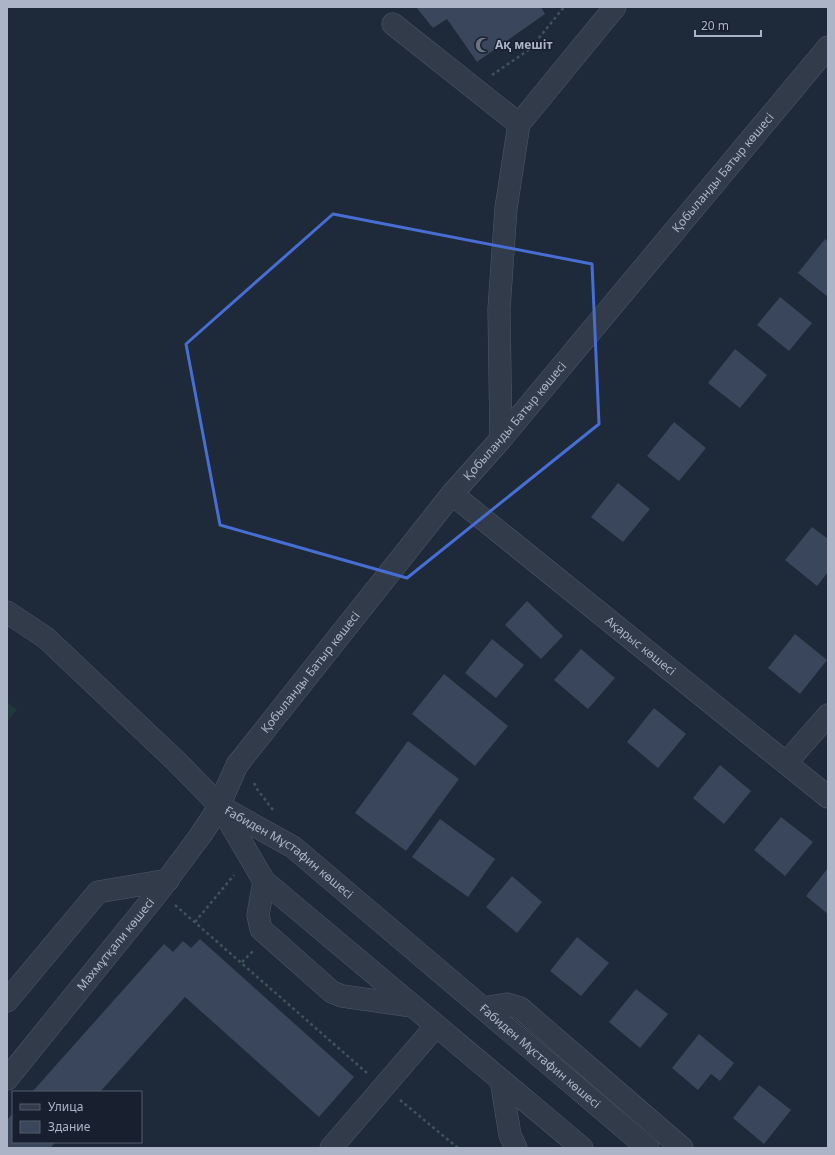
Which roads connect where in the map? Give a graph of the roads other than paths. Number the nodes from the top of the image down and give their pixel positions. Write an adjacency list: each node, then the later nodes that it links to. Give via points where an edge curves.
1 (615, 7): 4 (street)
2 (393, 24): 4 (street)
3 (828, 47): 5 (street, Қобыланды Батыр көшесі)
4 (519, 124): 5 (street, via 506,208 499,310)
5 (501, 439): 6 (street, Қобыланды Батыр көшесі)
6 (452, 494): 9 (street, Ақарыс көшесі); 11 (street, Қобыланды Батыр көшесі, via 237,765)
7 (7, 612): 11 (street, via 46,638)
8 (828, 715): 9 (street)
9 (786, 763): 10 (street, Ақарыс көшесі)
10 (828, 797)
11 (220, 806): 12 (street, Ғабиден Мұстафин көшесі); 13 (street, Махмұтқали көшесі); 16 (street, Ғабиден Мұстафин көшесі, via 293,847)
12 (264, 881): 15 (street, Ғабиден Мұстафин көшесі); 15 (street, via 258,915 260,929 332,992 342,996)
13 (163, 885): 14 (street, via 98,892); 18 (street, Махмұтқали көшесі)
14 (7, 1001)
15 (412, 1006): 17 (street, Ғабиден Мұстафин көшесі)
16 (482, 1008): 20 (street, via 507,1004 520,1008); 21 (street, Ғабиден Мұстафин көшесі)
17 (436, 1026): 19 (street, Ғабиден Мұстафин көшесі); 22 (street)
18 (7, 1079)
19 (501, 1080): 23 (street, via 510,1135); 24 (street, Ғабиден Мұстафин көшесі)
20 (634, 1106): 21 (street); 26 (street)
21 (618, 1122): 25 (street, Ғабиден Мұстафин көшесі)
22 (331, 1148)
23 (516, 1148)
24 (582, 1148)
25 (648, 1148)
26 (682, 1148)

